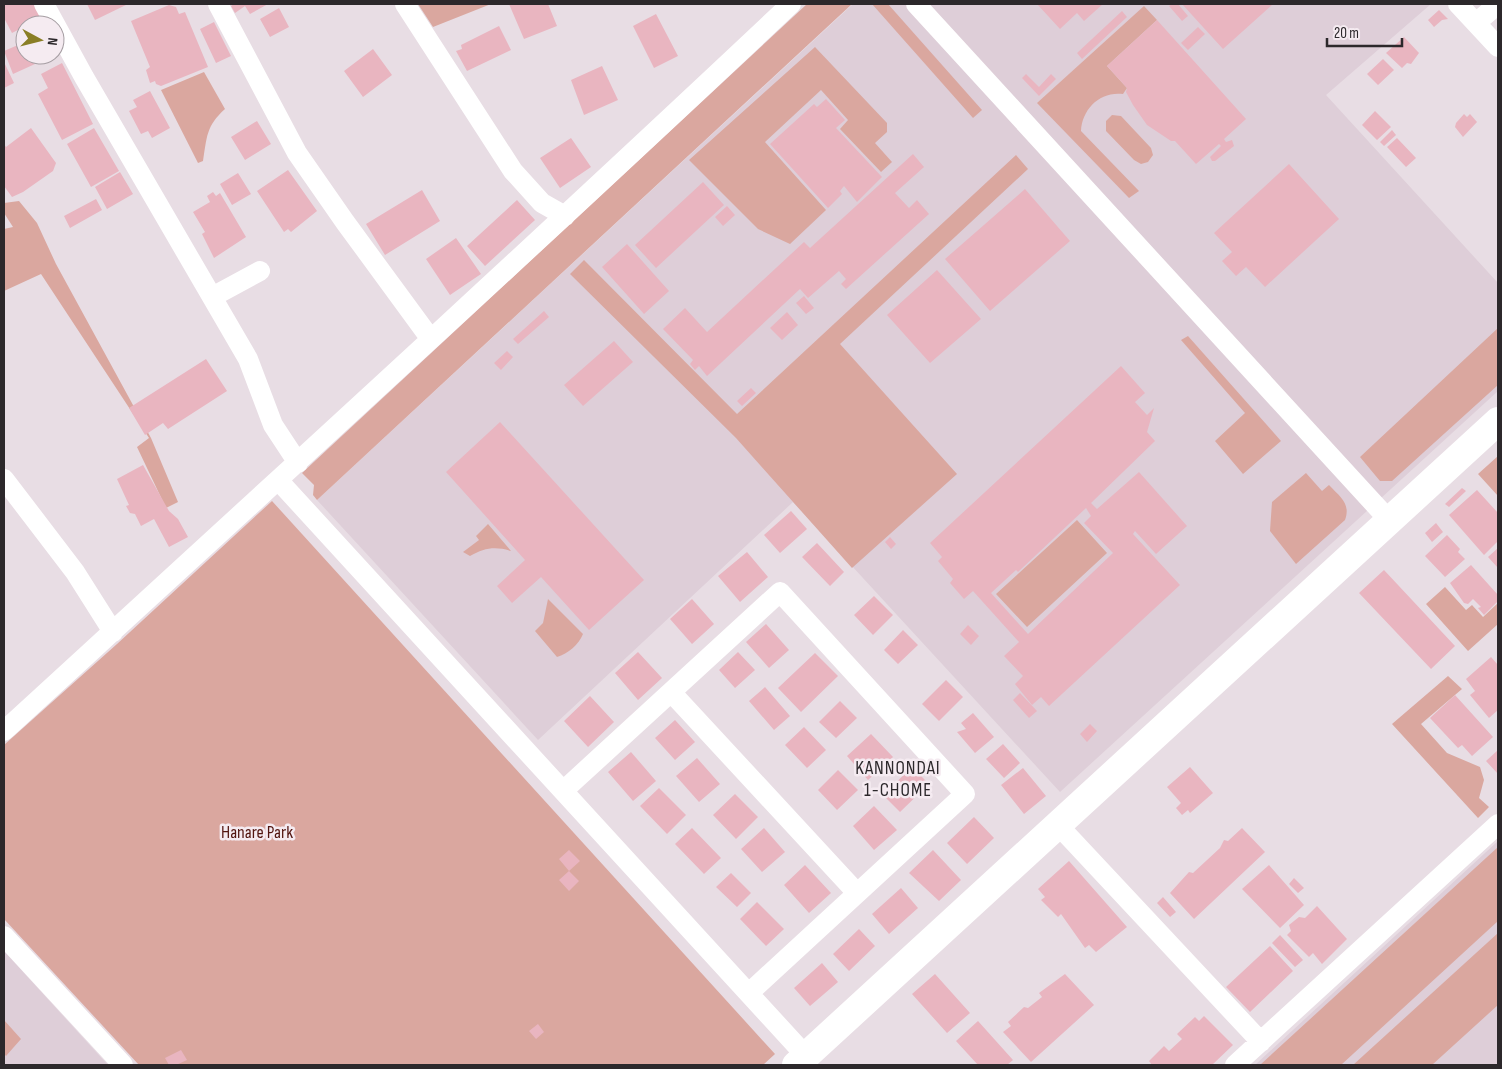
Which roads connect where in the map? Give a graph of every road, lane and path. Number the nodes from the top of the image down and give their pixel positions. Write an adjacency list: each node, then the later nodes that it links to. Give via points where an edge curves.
1 (44, 4): 12 (street)
2 (218, 4): 13 (street, via 298,153)
3 (405, 4): 10 (street, via 513,171 542,203)
4 (791, 4): 10 (street)
5 (916, 4): 18 (street)
6 (1458, 4): 8 (street)
7 (1498, 4): 8 (street)
8 (1476, 23): 9 (street)
9 (1498, 47)
10 (565, 216): 13 (street)
11 (260, 270): 12 (street)
12 (212, 297): 15 (street, via 248,359 273,425)
13 (430, 338): 15 (street)
14 (1498, 422): 18 (street)
15 (298, 463): 17 (street)
16 (4, 478): 19 (street, via 76,572)
17 (278, 480): 19 (street); 22 (street)
18 (1389, 520): 24 (street)
19 (112, 632): 21 (street)
20 (671, 692): 22 (street); 25 (street); 25 (street, via 780,592 787,599 965,794)
21 (4, 731)
22 (563, 791): 27 (street)
23 (1498, 824): 28 (street)
24 (1058, 825): 28 (street); 29 (street)
25 (857, 893): 27 (street)
26 (4, 936): 30 (street)
27 (749, 993): 29 (street)
28 (1261, 1042): 31 (street)
29 (801, 1061)
30 (123, 1065)
31 (1235, 1065)

